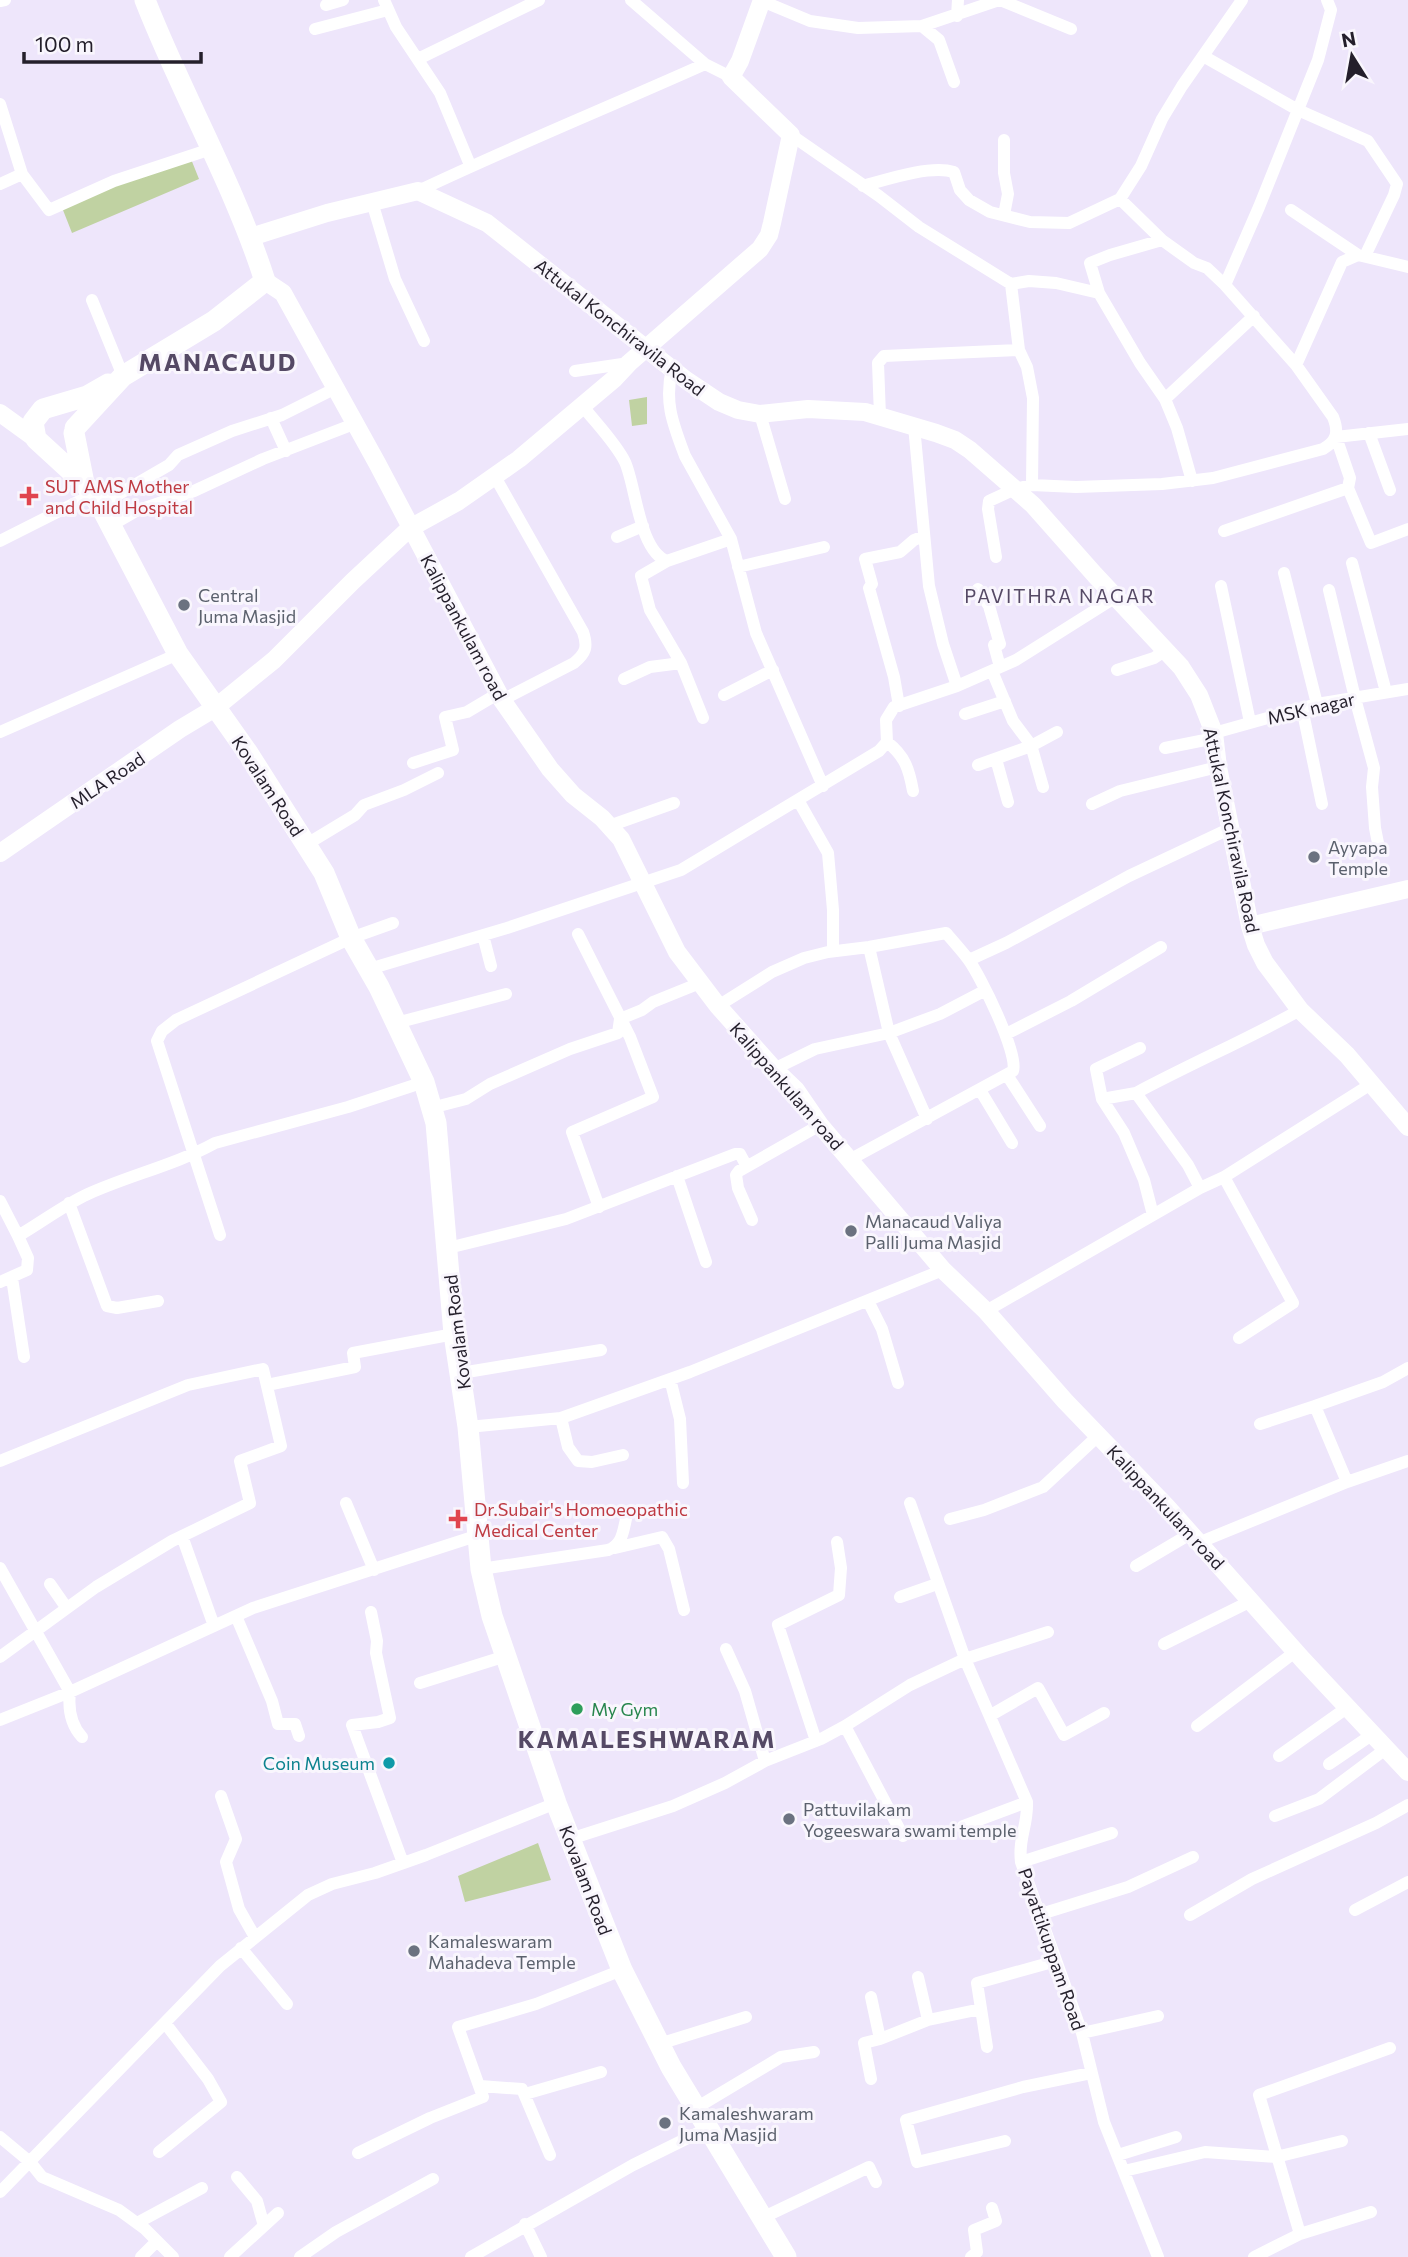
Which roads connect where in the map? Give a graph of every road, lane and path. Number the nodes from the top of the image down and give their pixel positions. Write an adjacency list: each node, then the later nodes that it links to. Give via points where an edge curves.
1 (5, 0): 11 (street)
2 (145, 0): 27 (main road)
3 (343, 0): 12 (street)
4 (539, 0): 19 (street)
5 (631, 0): 20 (street)
6 (762, 0): 15 (street, via 810,21 858,28); 21 (street)
7 (958, 0): 14 (street)
8 (1000, 0): 14 (street); 17 (street)
9 (1242, 0): 18 (street)
10 (1327, 0): 24 (street, via 1331,10 1318,60)
11 (0, 1)
12 (326, 5)
13 (386, 5): 16 (street); 19 (street)
14 (957, 16): 15 (street)
15 (922, 26): 22 (street, via 939,40)
16 (315, 29)
17 (1071, 29)
18 (1203, 56): 24 (street); 34 (street, via 1162,119)
19 (418, 60): 28 (street, via 440,93)
20 (705, 64): 21 (street); 28 (street)
21 (731, 77): 25 (street)
22 (954, 82)
23 (0, 104): 29 (street)
24 (1298, 110): 30 (street, via 1368,141); 44 (street)
25 (791, 135): 32 (street); 49 (street, MLA Road, via 769,235 760,249)
26 (1004, 140): 37 (street, via 1008,194)
27 (211, 149): 29 (street, via 114,181 49,210); 38 (main road)
28 (470, 165): 33 (street)
29 (22, 174): 31 (street)
30 (1402, 181): 40 (street)
31 (0, 184)
32 (863, 186): 37 (street, via 946,170 954,172 960,190 970,200); 43 (street)
33 (418, 191): 35 (street); 49 (street, Attukal Konchiravila Road, via 487,223)
34 (1120, 199): 37 (street, via 1069,223 1030,222); 39 (street)
35 (372, 202): 38 (street); 48 (street, via 395,279)
36 (1291, 210): 40 (street)
37 (1004, 215)
38 (251, 237): 42 (main road)
39 (1162, 240): 44 (street); 45 (street, via 1090,263)
40 (1362, 256): 41 (street); 52 (street, via 1342,262)
41 (1408, 267)
42 (265, 281): 55 (main road, via 214,321); 56 (street, Kalippankulam road, via 283,293)
43 (1011, 284): 45 (street, via 1056,283); 50 (street)
44 (1225, 285): 47 (street)
45 (1099, 293): 57 (street)
46 (92, 300): 55 (street)
47 (1254, 316): 52 (street); 57 (street)
48 (424, 341)
49 (647, 349): 51 (street, MLA Road); 53 (street, Attukal Konchiravila Road)
50 (1019, 350): 62 (street, via 884,356 878,363); 74 (street, via 1033,398)
51 (629, 363): 54 (street); 58 (street, MLA Road)
52 (1296, 365): 69 (street, via 1334,417)
53 (672, 368): 60 (street, Attukal Konchiravila Road, via 719,402); 86 (street, via 667,389 680,442)
54 (575, 371)
55 (123, 376): 59 (main road, via 87,396); 67 (main road)
56 (334, 389): 63 (street); 64 (street, Kalippankulam road)
57 (1165, 399): 73 (street)
58 (582, 404): 72 (street, MLA Road); 80 (street, via 625,461)
59 (50, 407): 61 (street); 67 (main road, via 71,414); 70 (main road, via 33,422)
60 (760, 414): 62 (street, Attukal Konchiravila Road, via 833,409); 78 (street)
61 (3, 415): 70 (street)
62 (880, 416): 65 (street, Attukal Konchiravila Road)
63 (271, 418): 71 (street); 77 (street)
64 (354, 424): 71 (street); 81 (street, Kalippankulam road)
65 (914, 426): 74 (street, Attukal Konchiravila Road, via 955,440); 84 (street)
66 (1408, 429): 68 (street)
67 (75, 430): 70 (main road, via 62,447); 77 (main road, Kovalam Road)
68 (1369, 432): 69 (street); 76 (street)
69 (1336, 437): 73 (street, via 1323,449); 75 (street, via 1350,478)
70 (40, 442): 77 (main road)
71 (286, 451): 79 (street, via 136,511)
72 (494, 475): 81 (street, MLA Road); 109 (street, via 583,632 586,648 574,663)
73 (1192, 481): 74 (street)
74 (1023, 487): 89 (street, via 989,501); 97 (street, Attukal Konchiravila Road, via 1033,505)
75 (1348, 488): 82 (street, via 1371,543); 83 (street)
76 (1390, 490)
77 (92, 494): 79 (main road, Kovalam Road); 87 (street)
78 (785, 499)
79 (110, 526): 99 (main road, Kovalam Road)
80 (643, 526): 85 (street); 90 (street, via 657,555)
81 (410, 528): 109 (street, Kalippankulam road); 114 (street, MLA Road, via 274,660)
82 (1408, 529)
83 (1224, 531)
84 (925, 536): 105 (street, via 929,586); 113 (street, via 900,552 865,559)
85 (617, 537)
86 (731, 539): 90 (street); 92 (street)
87 (0, 541)
88 (824, 547): 92 (street)
89 (996, 557)
90 (667, 561): 100 (street, via 641,576 650,610)
91 (1352, 562): 107 (street)
92 (738, 568): 102 (street, via 756,633)
93 (1284, 573): 112 (street)
94 (1221, 586): 118 (street)
95 (978, 589): 101 (street, via 989,606 1000,644 994,645)
96 (1329, 590): 110 (street)
97 (1116, 597): 98 (street, Attukal Konchiravila Road); 101 (street)
98 (1166, 650): 103 (street); 121 (street, Attukal Konchiravila Road, via 1199,695)
99 (178, 654): 114 (main road, Kovalam Road); 119 (street)
100 (681, 663): 104 (street, via 650,667); 117 (street)
101 (996, 669): 105 (street); 111 (street)
102 (773, 670): 108 (street); 130 (street)
103 (1116, 670)
104 (624, 679)
105 (957, 686): 113 (street)
106 (1408, 689): 107 (street, MSK nagar)
107 (1386, 692): 110 (street, MSK nagar)
108 (724, 695)
109 (500, 696): 126 (street, via 445,718 453,750); 138 (street, Kalippankulam road, via 550,769)
110 (1354, 698): 112 (street, MSK nagar); 141 (street, via 1374,768 1371,787)
111 (1004, 701): 116 (street); 123 (street)
112 (1317, 704): 115 (street, MSK nagar)
113 (899, 706): 122 (street, via 886,720)
114 (215, 708): 140 (main road, Kovalam Road); 142 (street, MLA Road)
115 (1302, 708): 118 (street, MSK nagar); 137 (street)
116 (965, 714)
117 (703, 718)
118 (1250, 722): 121 (street, MSK nagar)
119 (0, 732)
120 (1057, 732): 123 (street)
121 (1215, 735): 124 (street, MSK nagar); 128 (street, Attukal Konchiravila Road)
122 (887, 742): 130 (street); 132 (street, via 909,768)
123 (1031, 747): 125 (street); 131 (street)
124 (1165, 748)
125 (996, 758): 127 (street); 134 (street)
126 (413, 763)
127 (978, 765)
128 (1218, 767): 136 (street, via 1120,791); 139 (street, Attukal Konchiravila Road)
129 (438, 774): 140 (street, via 364,805)
130 (823, 786): 133 (street)
131 (1043, 787)
132 (912, 792)
133 (798, 800): 143 (street, via 681,870); 152 (street, via 828,853)
134 (1008, 802)
135 (674, 803): 138 (street)
136 (1092, 804)
137 (1322, 804)
138 (609, 825): 143 (street, Kalippankulam road)
139 (1231, 828): 146 (street, Attukal Konchiravila Road); 153 (street)
140 (307, 844): 149 (main road, Kovalam Road)
141 (1379, 848)
142 (0, 853)
143 (643, 884): 148 (street); 156 (street, Kalippankulam road, via 677,952)
144 (1407, 894): 146 (street)
145 (393, 923): 149 (street)
146 (1250, 926): 160 (street, Attukal Konchiravila Road, via 1265,963)
147 (578, 934): 161 (street)
148 (483, 935): 154 (street); 155 (street)
149 (351, 938): 155 (main road, Kovalam Road); 179 (street, via 176,1020 162,1031 156,1041)
150 (869, 947): 152 (street); 153 (street, via 946,933); 163 (street)
151 (1161, 947): 164 (street)
152 (833, 951): 159 (street, via 772,972)
153 (969, 960): 157 (street)
154 (491, 966)
155 (369, 969): 162 (main road, Kovalam Road)
156 (700, 982): 159 (street, Kalippankulam road); 161 (street)
157 (984, 991): 163 (street); 164 (street)
158 (506, 994): 162 (street)
159 (718, 1006): 166 (street, Kalippankulam road)
160 (1300, 1010): 169 (street, Attukal Konchiravila Road); 171 (street)
161 (620, 1019): 173 (street, via 618,1033 490,1084 466,1100); 187 (street, via 653,1097 572,1132)
162 (397, 1023): 168 (main road, Kovalam Road)
163 (889, 1033): 166 (street, via 815,1049); 174 (street)
164 (1006, 1034): 167 (street, via 1015,1064)
165 (1140, 1048): 172 (street, via 1096,1069)
166 (774, 1069): 175 (street, Kalippankulam road, via 796,1090)
167 (1007, 1075): 170 (street); 176 (street)
168 (424, 1082): 173 (main road, Kovalam Road); 179 (street, via 215,1143)
169 (1371, 1084): 177 (street, Attukal Konchiravila Road); 183 (street)
170 (981, 1090): 174 (street); 178 (street)
171 (1136, 1093): 172 (street); 184 (street)
172 (1102, 1099): 188 (street, via 1124,1133)
173 (431, 1108): 192 (main road, Kovalam Road)
174 (927, 1119): 180 (street)
175 (820, 1125): 180 (street, Kalippankulam road); 181 (street)
176 (1040, 1126)
177 (1408, 1127)
178 (1012, 1143)
179 (195, 1154): 186 (street); 190 (street)
180 (851, 1160): 194 (street, Kalippankulam road)
181 (746, 1165): 182 (street, via 736,1154); 189 (street, via 736,1175)
182 (677, 1176): 187 (street); 193 (street)
183 (1224, 1177): 184 (street); 200 (street, via 1293,1303)
184 (1200, 1188): 188 (street)
185 (0, 1201): 191 (street)
186 (69, 1203): 191 (street); 196 (street, via 107,1306)
187 (599, 1208): 192 (street)
188 (1153, 1215): 198 (street)
189 (752, 1220)
190 (220, 1235)
191 (19, 1236): 195 (street, via 28,1258 27,1270)
192 (448, 1248): 199 (main road, Kovalam Road)
193 (706, 1262)
194 (943, 1270): 197 (street); 198 (street, Kalippankulam road)
195 (6, 1280): 202 (street)
196 (158, 1301)
197 (868, 1301): 205 (street); 206 (street, via 882,1329)
198 (986, 1311): 212 (street, Kalippankulam road)
199 (454, 1334): 204 (main road, Kovalam Road); 207 (street, via 353,1353 355,1367)
200 (1239, 1338)
201 (601, 1350): 204 (street)
202 (24, 1357)
203 (1408, 1368): 208 (street, via 1383,1382)
204 (461, 1373): 211 (main road, Kovalam Road)
205 (670, 1379): 209 (street); 217 (street, via 680,1419)
206 (898, 1383)
207 (267, 1385): 214 (street, via 263,1369 188,1385); 223 (street, via 281,1446 240,1461 250,1503)
208 (1315, 1406): 210 (street); 216 (street)
209 (561, 1418): 211 (street); 213 (street, via 568,1447 578,1461)
210 (1260, 1424)
211 (468, 1427): 222 (main road, Kovalam Road)
212 (1099, 1435): 221 (street, via 1043,1487); 224 (street, Kalippankulam road)
213 (623, 1455)
214 (0, 1461)
215 (1408, 1461): 216 (street)
216 (1347, 1482): 224 (street)
217 (683, 1483)
218 (346, 1503): 230 (street)
219 (910, 1503): 232 (street)
220 (626, 1519): 226 (street)
221 (950, 1520)
222 (479, 1535): 229 (main road, Kovalam Road); 230 (street)
223 (182, 1536): 235 (street); 239 (street)
224 (1194, 1539): 227 (street); 234 (street, Kalippankulam road)
225 (837, 1542): 259 (street, via 839,1595 778,1625)
226 (615, 1548): 229 (street); 236 (street, via 662,1537)
227 (1136, 1566)
228 (0, 1567): 241 (street)
229 (481, 1569): 245 (main road, Kovalam Road)
230 (374, 1570): 238 (street)
231 (50, 1584): 235 (street)
232 (937, 1584): 233 (street); 247 (street)
233 (900, 1597)
234 (1251, 1601): 242 (street); 244 (street, Kalippankulam road)
235 (66, 1607): 241 (street)
236 (684, 1610)
237 (371, 1612): 276 (street, via 390,1718 352,1725)
238 (236, 1616): 239 (street); 257 (street, via 278,1724 295,1724)
239 (214, 1626): 249 (street)
240 (1048, 1632): 247 (street)
241 (36, 1633): 246 (street); 249 (street)
242 (1164, 1644)
243 (726, 1649): 262 (street)
244 (1295, 1652): 250 (street, Kalippankulam road); 255 (street)
245 (506, 1656): 248 (street); 267 (main road, Kovalam Road)
246 (0, 1657)
247 (965, 1659): 252 (street); 254 (street, via 910,1685)
248 (419, 1683)
249 (70, 1692): 253 (street); 258 (street, via 68,1707)
250 (1348, 1707): 256 (street, Kalippankulam road); 261 (street)
251 (1104, 1713): 252 (street, via 1064,1735 1038,1688)
252 (991, 1715): 266 (street)
253 (0, 1720)
254 (845, 1726): 259 (street); 272 (street)
255 (1197, 1726)
256 (1373, 1734): 260 (street, Kalippankulam road); 263 (street)
257 (299, 1736)
258 (82, 1737)
259 (816, 1741): 262 (street)
260 (1387, 1748): 264 (street, Kalippankulam road); 269 (street, via 1319,1799)
261 (1279, 1756)
262 (765, 1761): 273 (street, via 673,1805)
263 (1329, 1764)
264 (1408, 1772)
265 (221, 1796): 281 (street, via 236,1839 226,1862 239,1909)
266 (1027, 1802): 270 (street); 275 (street, Payattikuppam Road)
267 (556, 1803): 273 (main road, Kovalam Road); 276 (street)
268 (1408, 1805): 280 (street, via 1252,1880)
269 (1275, 1816)
270 (963, 1826)
271 (1112, 1833): 275 (street)
272 (903, 1836)
273 (570, 1839): 284 (main road, Kovalam Road)
274 (1193, 1857): 279 (street, via 1128,1887)
275 (1021, 1862): 279 (street, Payattikuppam Road)
276 (403, 1863): 281 (street, via 308,1895)
277 (1408, 1882): 278 (street)
278 (1354, 1910)
279 (1041, 1914): 283 (street, Payattikuppam Road)
280 (1191, 1915)
281 (255, 1937): 282 (street)
282 (242, 1948): 287 (street); 292 (street)
283 (1056, 1961): 288 (street, via 977,1983); 293 (street, Payattikuppam Road)
284 (622, 1970): 295 (main road, Kovalam Road); 302 (street, via 536,2004 458,2027)
285 (918, 1977): 291 (street)
286 (871, 1997): 294 (street)
287 (288, 2004)
288 (981, 2009): 291 (street); 296 (street)
289 (1158, 2016): 293 (street)
290 (746, 2017): 295 (street)
291 (928, 2020): 294 (street)
292 (165, 2023): 310 (street, via 221,2102); 315 (street)
293 (1082, 2033): 300 (street, Payattikuppam Road)
294 (880, 2039): 301 (street, via 864,2043)
295 (659, 2044): 304 (main road, Kovalam Road)
296 (987, 2047)
297 (1390, 2048): 314 (street, via 1259,2095)
298 (814, 2052): 304 (street, via 781,2057)
299 (600, 2072): 303 (street)
300 (1091, 2073): 308 (street, via 906,2120 916,2161); 313 (street, Payattikuppam Road)
301 (871, 2079)
302 (481, 2091): 303 (street, via 522,2088); 311 (street)
303 (525, 2094): 312 (street)
304 (696, 2108): 305 (main road, Kovalam Road)
305 (708, 2128): 325 (main road, Kovalam Road); 327 (street)
306 (0, 2137): 315 (street)
307 (1176, 2137): 313 (street)
308 (1005, 2141)
309 (1342, 2141): 314 (street)
310 (159, 2152)
311 (358, 2152)
312 (550, 2155)
313 (1118, 2155): 316 (street, Payattikuppam Road)
314 (1276, 2157): 316 (street, via 1205,2152); 329 (street)
315 (30, 2162): 321 (street); 326 (street, via 42,2177 119,2210)
316 (1124, 2171): 339 (street, Payattikuppam Road)
317 (237, 2177): 328 (street, via 257,2201)
318 (433, 2179): 334 (street)
319 (876, 2182): 325 (street, via 869,2167)
320 (202, 2188): 326 (street)
321 (0, 2192)
322 (992, 2208): 338 (street, via 996,2221 974,2230 976,2252)
323 (1371, 2212): 329 (street)
324 (278, 2213): 328 (street)
325 (762, 2218): 337 (main road, Kovalam Road)
326 (137, 2223): 330 (street)
327 (525, 2224): 335 (street); 336 (street)
328 (264, 2226): 333 (street)
329 (1300, 2234): 340 (street)
330 (156, 2241): 331 (street); 332 (street)
331 (141, 2257)
332 (173, 2257)
333 (230, 2257)
334 (300, 2257)
335 (471, 2257)
336 (541, 2257)
337 (786, 2257)
338 (971, 2257)
339 (1158, 2257)
340 (1254, 2257)

